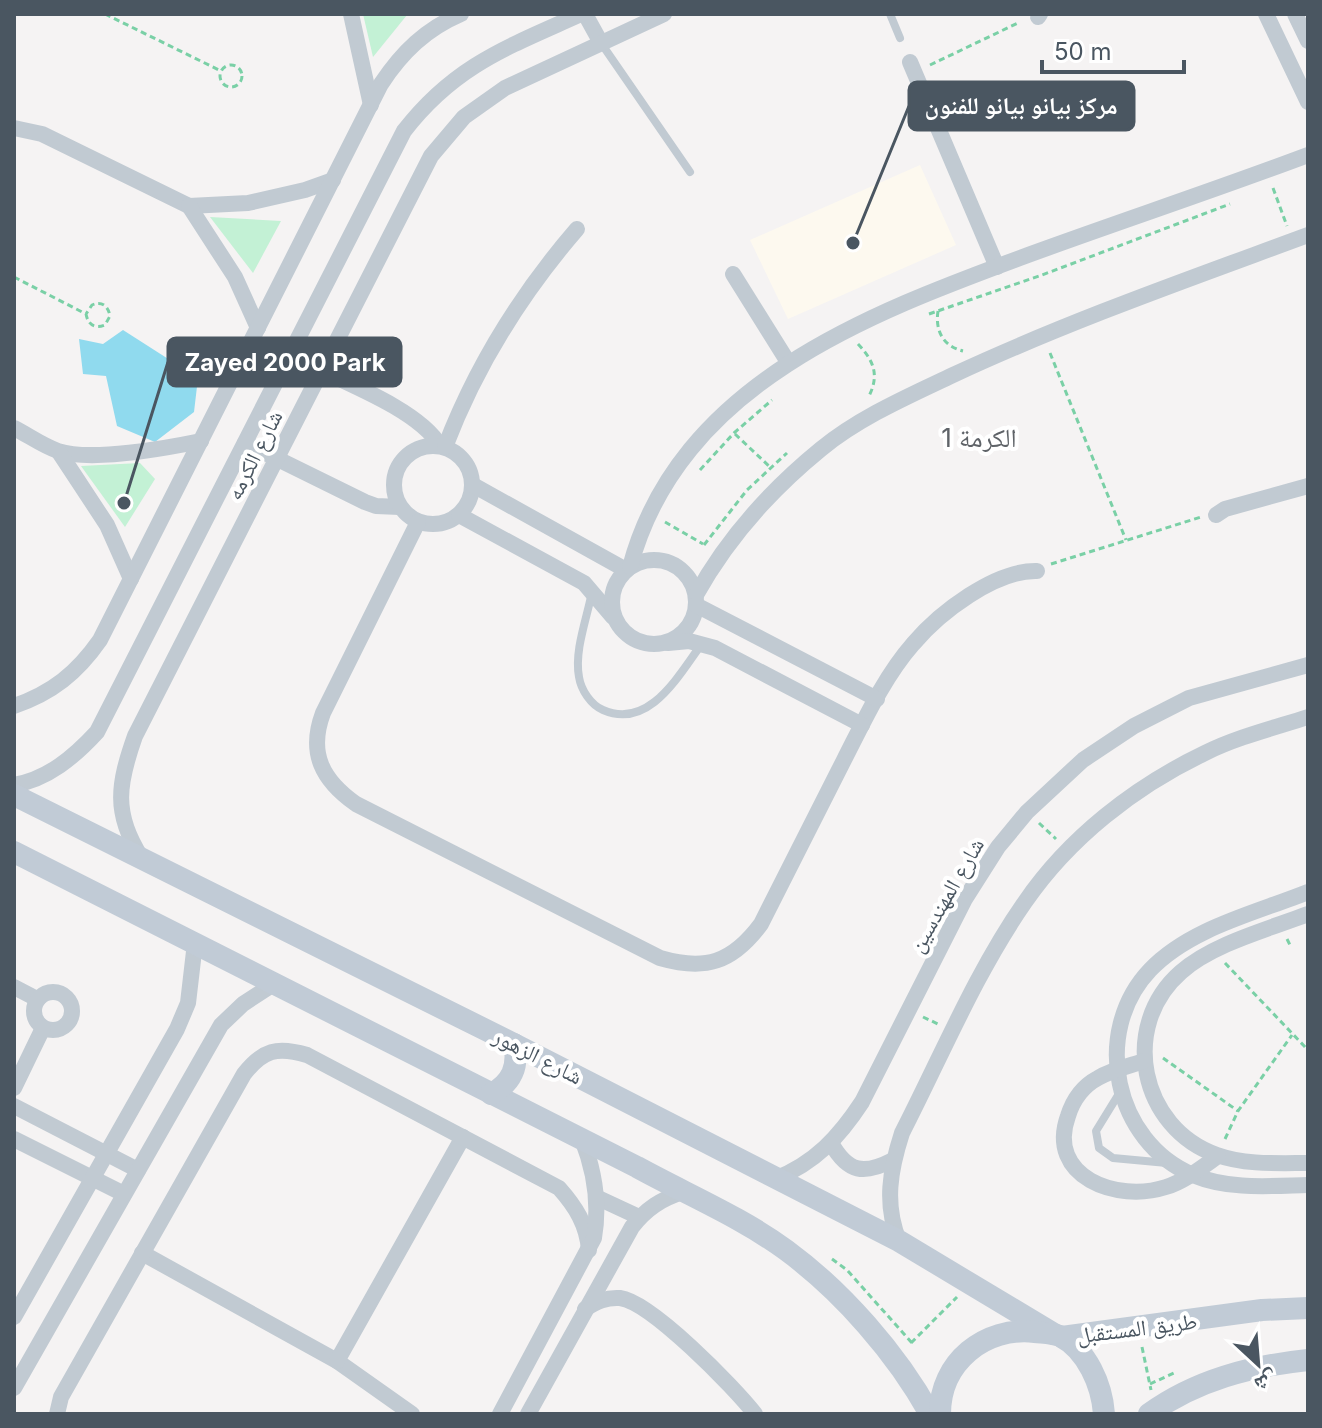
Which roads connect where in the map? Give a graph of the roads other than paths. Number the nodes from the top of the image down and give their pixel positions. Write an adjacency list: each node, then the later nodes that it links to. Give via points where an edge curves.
1 (351, 14): 13 (street)
2 (461, 14): 13 (street, via 410,47)
3 (583, 14): 10 (street); 24 (street, شارع الكرمه, via 479,61 445,85 417,115 393,149)
4 (664, 14): 10 (street, شارع الكرمه)
5 (890, 14): 8 (lane)
6 (1266, 14): 12 (street)
7 (1295, 14): 9 (street)
8 (900, 38)
9 (1308, 41)
10 (601, 43): 16 (lane); 26 (street, شارع الكرمه, via 483,101 446,136 419,178)
11 (912, 67): 21 (street)
12 (1308, 102)
13 (371, 105): 17 (street)
14 (16, 133): 18 (street, via 42,134)
15 (1308, 155): 21 (street)
16 (690, 172)
17 (333, 180): 18 (street, via 277,198); 23 (street)
18 (189, 206): 23 (street, via 235,277)
19 (577, 229): 30 (street, via 530,286 490,347)
20 (1300, 238): 43 (street, via 1043,334 863,421 822,448 762,506 718,557)
21 (997, 267): 25 (street, via 866,320)
22 (733, 274): 25 (street)
23 (258, 328): 28 (street)
24 (289, 355): 26 (street); 29 (street, شارع الكرمه)
25 (788, 362): 39 (street, via 753,387 690,449 668,478 655,518)
26 (321, 372): 30 (street, via 412,416); 32 (street, شارع الكرمه)
27 (14, 428): 31 (street)
28 (201, 441): 31 (street, via 116,454); 41 (street)
29 (245, 443): 32 (street); 52 (street, شارع الكرمه, via 97,732 63,765)
30 (442, 447): 33 (street, via 459,455); 35 (street, via 425,447 400,464 394,478)
31 (59, 452): 41 (street, via 100,513)
32 (277, 458): 35 (street, via 365,502); 55 (street, شارع الكرمه, via 124,767 120,800 125,833)
33 (473, 485): 37 (street); 39 (street)
34 (1308, 486): 36 (street)
35 (400, 507): 38 (street)
36 (1220, 512)
37 (459, 515): 38 (street, via 432,525); 42 (street)
38 (418, 522): 51 (street, via 315,733 325,774 356,804 660,958 682,965 706,964 747,943)
39 (628, 568): 43 (street, via 643,561 670,563 691,581); 44 (street, via 615,584)
40 (1033, 571): 48 (street, via 989,585 935,621 912,645)
41 (131, 579): 49 (street, via 83,664 62,683)
42 (592, 591): 44 (street); 45 (lane, via 578,678 600,709 617,715 653,704)
43 (696, 600): 46 (street, via 686,630); 48 (street)
44 (615, 620): 46 (street, via 634,640)
45 (702, 643): 46 (street); 51 (street)
46 (662, 644)
47 (1307, 665): 75 (street, شارع المهندسين, via 1189,698 1134,726 1083,760 1027,812 965,899 862,1102)
48 (877, 699): 51 (street)
49 (14, 706)
50 (1308, 717): 78 (street, via 1207,752 1154,780 1068,850 1025,901 994,951)
51 (862, 725)
52 (14, 785)
53 (14, 795): 55 (main road, شارع الزهور)
54 (14, 852): 60 (main road)
55 (141, 857): 65 (main road, شارع الزهور)
56 (1308, 892): 57 (street)
57 (1281, 903): 59 (street); 67 (street, via 1191,939 1148,971 1122,1017)
58 (1308, 914): 59 (street)
59 (1289, 921): 66 (street, via 1213,951 1169,984 1151,1012)
60 (195, 943): 61 (main road); 76 (street, via 188,1003 177,1029)
61 (275, 983): 70 (main road); 81 (street, via 221,1025)
62 (14, 987): 63 (street)
63 (37, 999): 64 (street, via 35,1020); 64 (street, via 55,991 64,994 73,1011 63,1028)
64 (43, 1028): 68 (street)
65 (514, 1044): 70 (main road, via 513,1074); 84 (main road, شارع الزهور)
66 (1144, 1053): 67 (street); 77 (street, via 1159,1109 1195,1145)
67 (1116, 1070): 69 (street); 82 (street, via 1097,1078 1072,1105 1065,1123 1069,1161 1096,1183 1132,1192 1168,1187)
68 (14, 1088)
69 (1120, 1092): 80 (street, via 1140,1132); 80 (lane, via 1096,1131 1099,1148 1113,1158)
70 (491, 1094): 74 (main road)
71 (14, 1106): 76 (street)
72 (463, 1137): 91 (street, via 559,1188 582,1220); 92 (street, via 307,1055 271,1051 244,1074); 99 (street)
73 (14, 1139): 83 (street)
74 (582, 1139): 86 (main road); 88 (street)
75 (831, 1143): 78 (street, via 841,1160 857,1169 876,1169); 84 (street, شارع المهندسين, via 797,1170)
76 (106, 1153): 81 (street); 83 (street)
77 (1218, 1156): 79 (street); 82 (street)
78 (893, 1160): 90 (street, via 891,1220)
79 (1308, 1163)
80 (1172, 1164): 82 (street)
81 (138, 1170): 87 (street)
82 (1192, 1175): 85 (street, via 1239,1186)
83 (92, 1178): 87 (street); 96 (street)
84 (775, 1179): 90 (main road, شارع الزهور)
85 (1308, 1185)
86 (683, 1192): 89 (street, via 659,1201); 107 (main road, via 786,1250 829,1287 895,1360)
87 (124, 1194): 100 (street)
88 (596, 1197): 89 (street); 91 (street)
89 (639, 1217): 94 (street)
90 (899, 1241): 97 (main road, شارع الزهور)
91 (589, 1250): 93 (street)
92 (142, 1253): 99 (street); 102 (street, via 61,1397)
93 (569, 1287): 94 (street); 104 (street)
94 (588, 1304): 105 (street); 106 (street, via 608,1298 633,1302 715,1368)
95 (1308, 1308): 97 (main road, طريق المستقبل)
96 (14, 1317)
97 (1058, 1336): 108 (main road, طريق المستقبل, via 1012,1332 977,1344 952,1370); 109 (main road, شارع الزهور, via 1090,1367 1099,1383)
98 (1308, 1360): 101 (main road, via 1221,1377 1182,1392)
99 (337, 1361): 103 (street)
100 (14, 1388)
101 (1152, 1412)
102 (57, 1414)
103 (412, 1414)
104 (500, 1414)
105 (528, 1414)
106 (755, 1414)
107 (930, 1414)
108 (940, 1414)
109 (1104, 1414)

